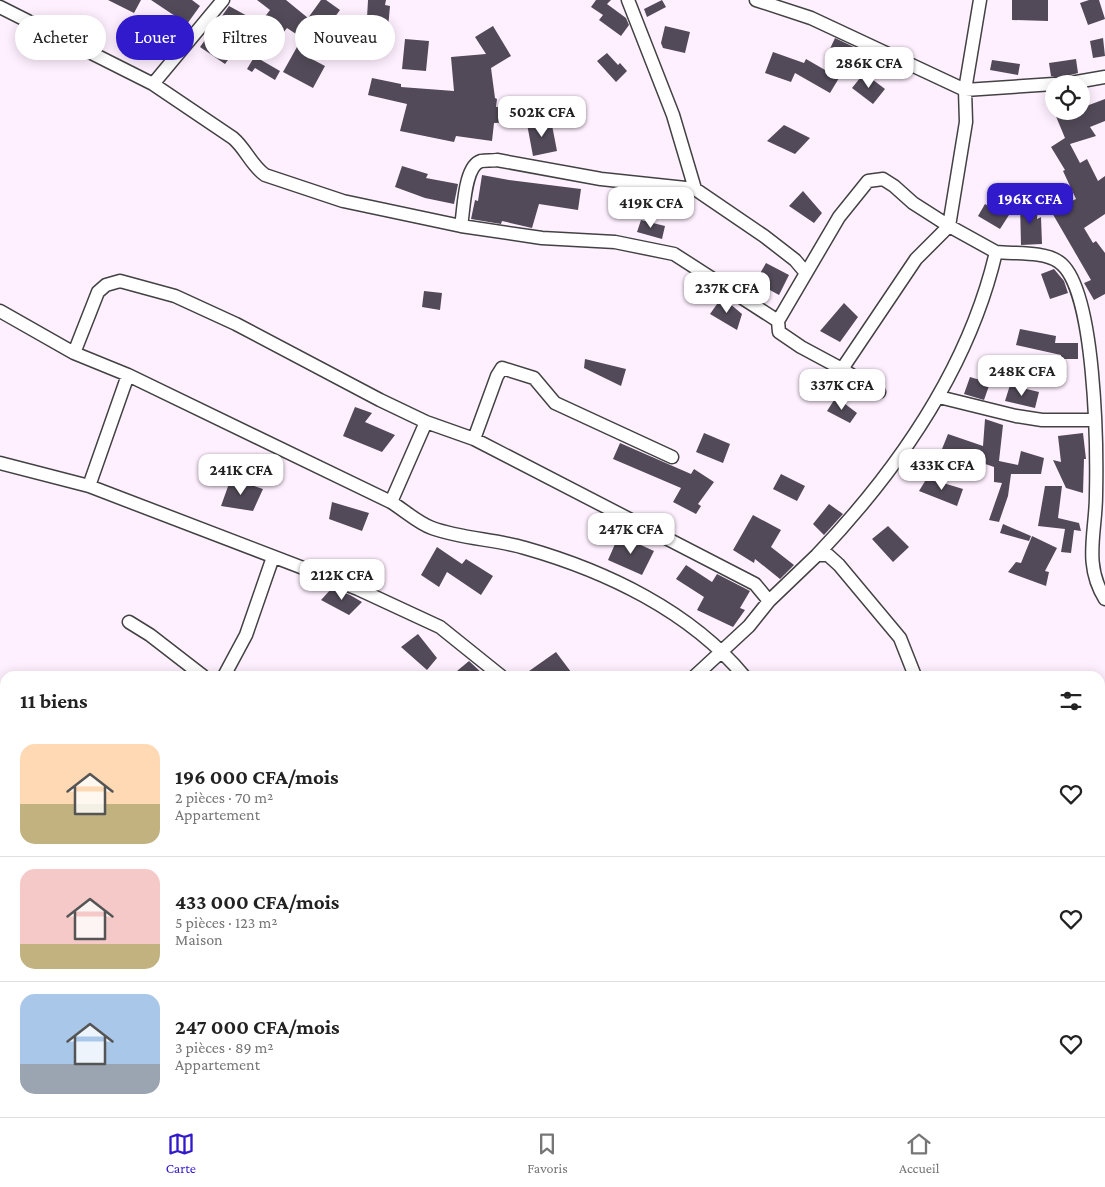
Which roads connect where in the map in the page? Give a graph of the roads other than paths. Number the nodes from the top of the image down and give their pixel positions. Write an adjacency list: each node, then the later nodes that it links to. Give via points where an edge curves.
1 (224, 0): 8 (street)
2 (628, 0): 11 (street, via 673,115)
3 (756, 0): 10 (street, via 811,18)
4 (980, 0): 10 (street)
5 (0, 7): 8 (street)
6 (1105, 77): 7 (street)
7 (1090, 80)
8 (152, 84): 12 (street, via 233,138 265,175 344,200)
9 (1045, 85): 10 (street)
10 (965, 90): 13 (street, via 966,122)
11 (695, 189): 12 (street, via 601,179 497,160 481,161 472,167 468,176); 15 (street, via 764,236)
12 (462, 226): 17 (street, via 542,238 615,242 674,254)
13 (949, 226): 14 (street); 15 (street, via 913,203 894,186 874,179 868,181 839,217); 19 (street, via 916,259)
14 (996, 252): 22 (street, via 988,285); 23 (street, via 1043,256 1059,262 1070,274 1089,334)
15 (806, 272): 17 (street)
16 (0, 310): 18 (street)
17 (778, 321): 19 (street, via 779,332)
18 (74, 353): 20 (street); 24 (street, via 98,292 106,285 120,281 175,296 236,324)
19 (842, 369): 21 (street)
20 (128, 375): 28 (street); 30 (street)
21 (879, 392)
22 (939, 397): 23 (street, via 1042,420); 31 (street, via 885,476)
23 (1094, 420): 29 (street)
24 (426, 422): 25 (street); 30 (street)
25 (474, 439): 26 (street, via 497,376 502,368 510,368 534,378 555,403); 34 (street, via 755,584)
26 (672, 457)
27 (0, 463): 28 (street)
28 (89, 486): 32 (street)
29 (1101, 494): 33 (street, via 1090,556)
30 (391, 502): 36 (street, via 432,528 524,548 621,584 689,624)
31 (817, 555): 34 (street); 42 (street, via 828,554 887,621 900,638)
32 (273, 557): 38 (street, via 246,635); 39 (street, via 358,589 440,627)
33 (1105, 599)
34 (769, 601): 36 (street, via 749,626)
35 (129, 622): 37 (street)
36 (721, 649): 40 (street); 41 (street)
37 (197, 671)
38 (227, 671)
39 (495, 671)
40 (700, 671)
41 (740, 671)
42 (913, 671)

